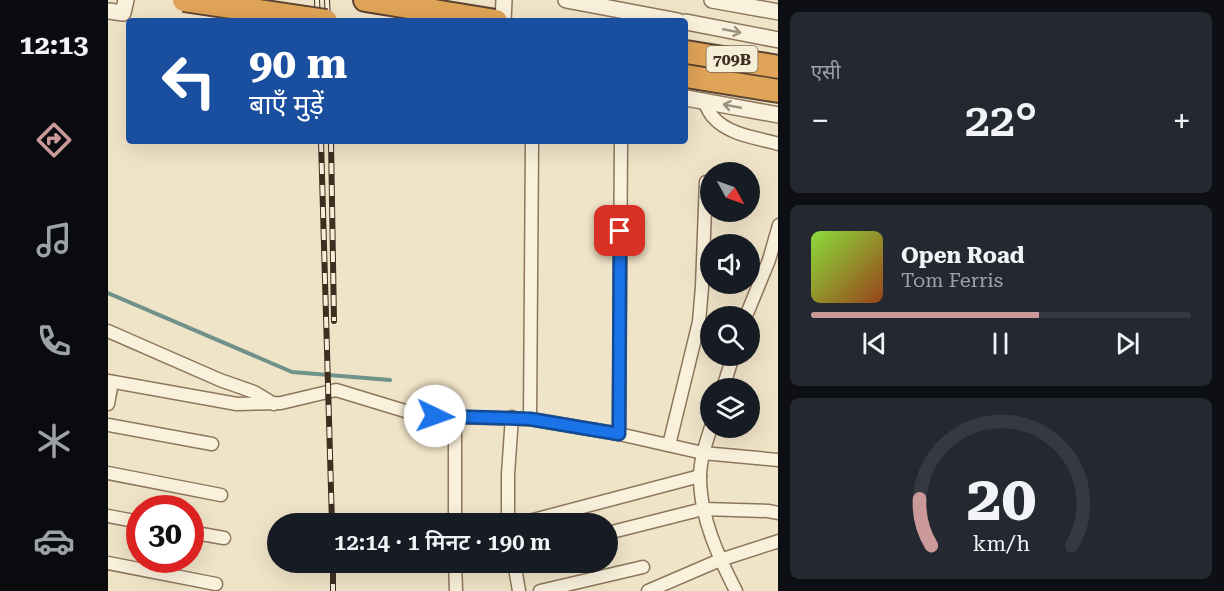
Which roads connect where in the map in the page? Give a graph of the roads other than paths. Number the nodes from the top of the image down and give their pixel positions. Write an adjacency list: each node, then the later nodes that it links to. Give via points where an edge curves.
1 (126, 0): 7 (street, via 123,13)
2 (184, 0): 9 (highway, bridge)
3 (365, 0): 10 (highway)
4 (504, 0): 11 (street)
5 (566, 0): 12 (street)
6 (712, 0): 8 (street)
7 (108, 11)
8 (778, 12)
9 (306, 18)
10 (477, 18)
11 (503, 18)
12 (662, 18)
13 (688, 22): 14 (street, one-way to 14)
14 (778, 40)
15 (688, 52): 16 (highway, 709B)
16 (778, 67)
17 (688, 76): 18 (highway, 709B)
18 (778, 91)
19 (688, 98): 20 (street)
20 (703, 101): 21 (street, one-way to 20); 24 (street, via 714,119 734,132)
21 (778, 115)
22 (532, 144): 34 (street)
23 (621, 144): 36 (street)
24 (778, 144)
25 (704, 222): 39 (street, via 699,322)
26 (778, 225): 27 (street)
27 (750, 306)
28 (108, 331): 31 (street)
29 (110, 381): 30 (street); 31 (street, via 237,404)
30 (108, 404)
31 (274, 404): 32 (street, via 336,390 415,414)
32 (455, 417): 33 (street); 46 (street)
33 (512, 417): 34 (street); 47 (street)
34 (530, 419): 36 (street)
35 (108, 425): 38 (street)
36 (619, 434): 39 (street)
37 (708, 438): 40 (street)
38 (212, 444)
39 (669, 446): 40 (street)
40 (703, 453): 41 (street); 43 (street)
41 (778, 460)
42 (108, 472): 44 (street)
43 (700, 476): 45 (street); 48 (street)
44 (221, 495)
45 (703, 510): 49 (street); 52 (street); 56 (street)
46 (455, 513)
47 (508, 513)
48 (560, 513)
49 (778, 513)
50 (108, 516): 51 (street)
51 (126, 519)
52 (618, 531)
53 (204, 534): 54 (street)
54 (224, 538)
55 (778, 541): 56 (street)
56 (720, 560): 65 (street); 66 (street)
57 (108, 563): 61 (street)
58 (643, 567): 64 (street)
59 (455, 573): 62 (street)
60 (516, 573): 63 (street)
61 (216, 584)
62 (456, 591)
63 (519, 591)
64 (540, 591)
65 (648, 591)
66 (736, 591)

